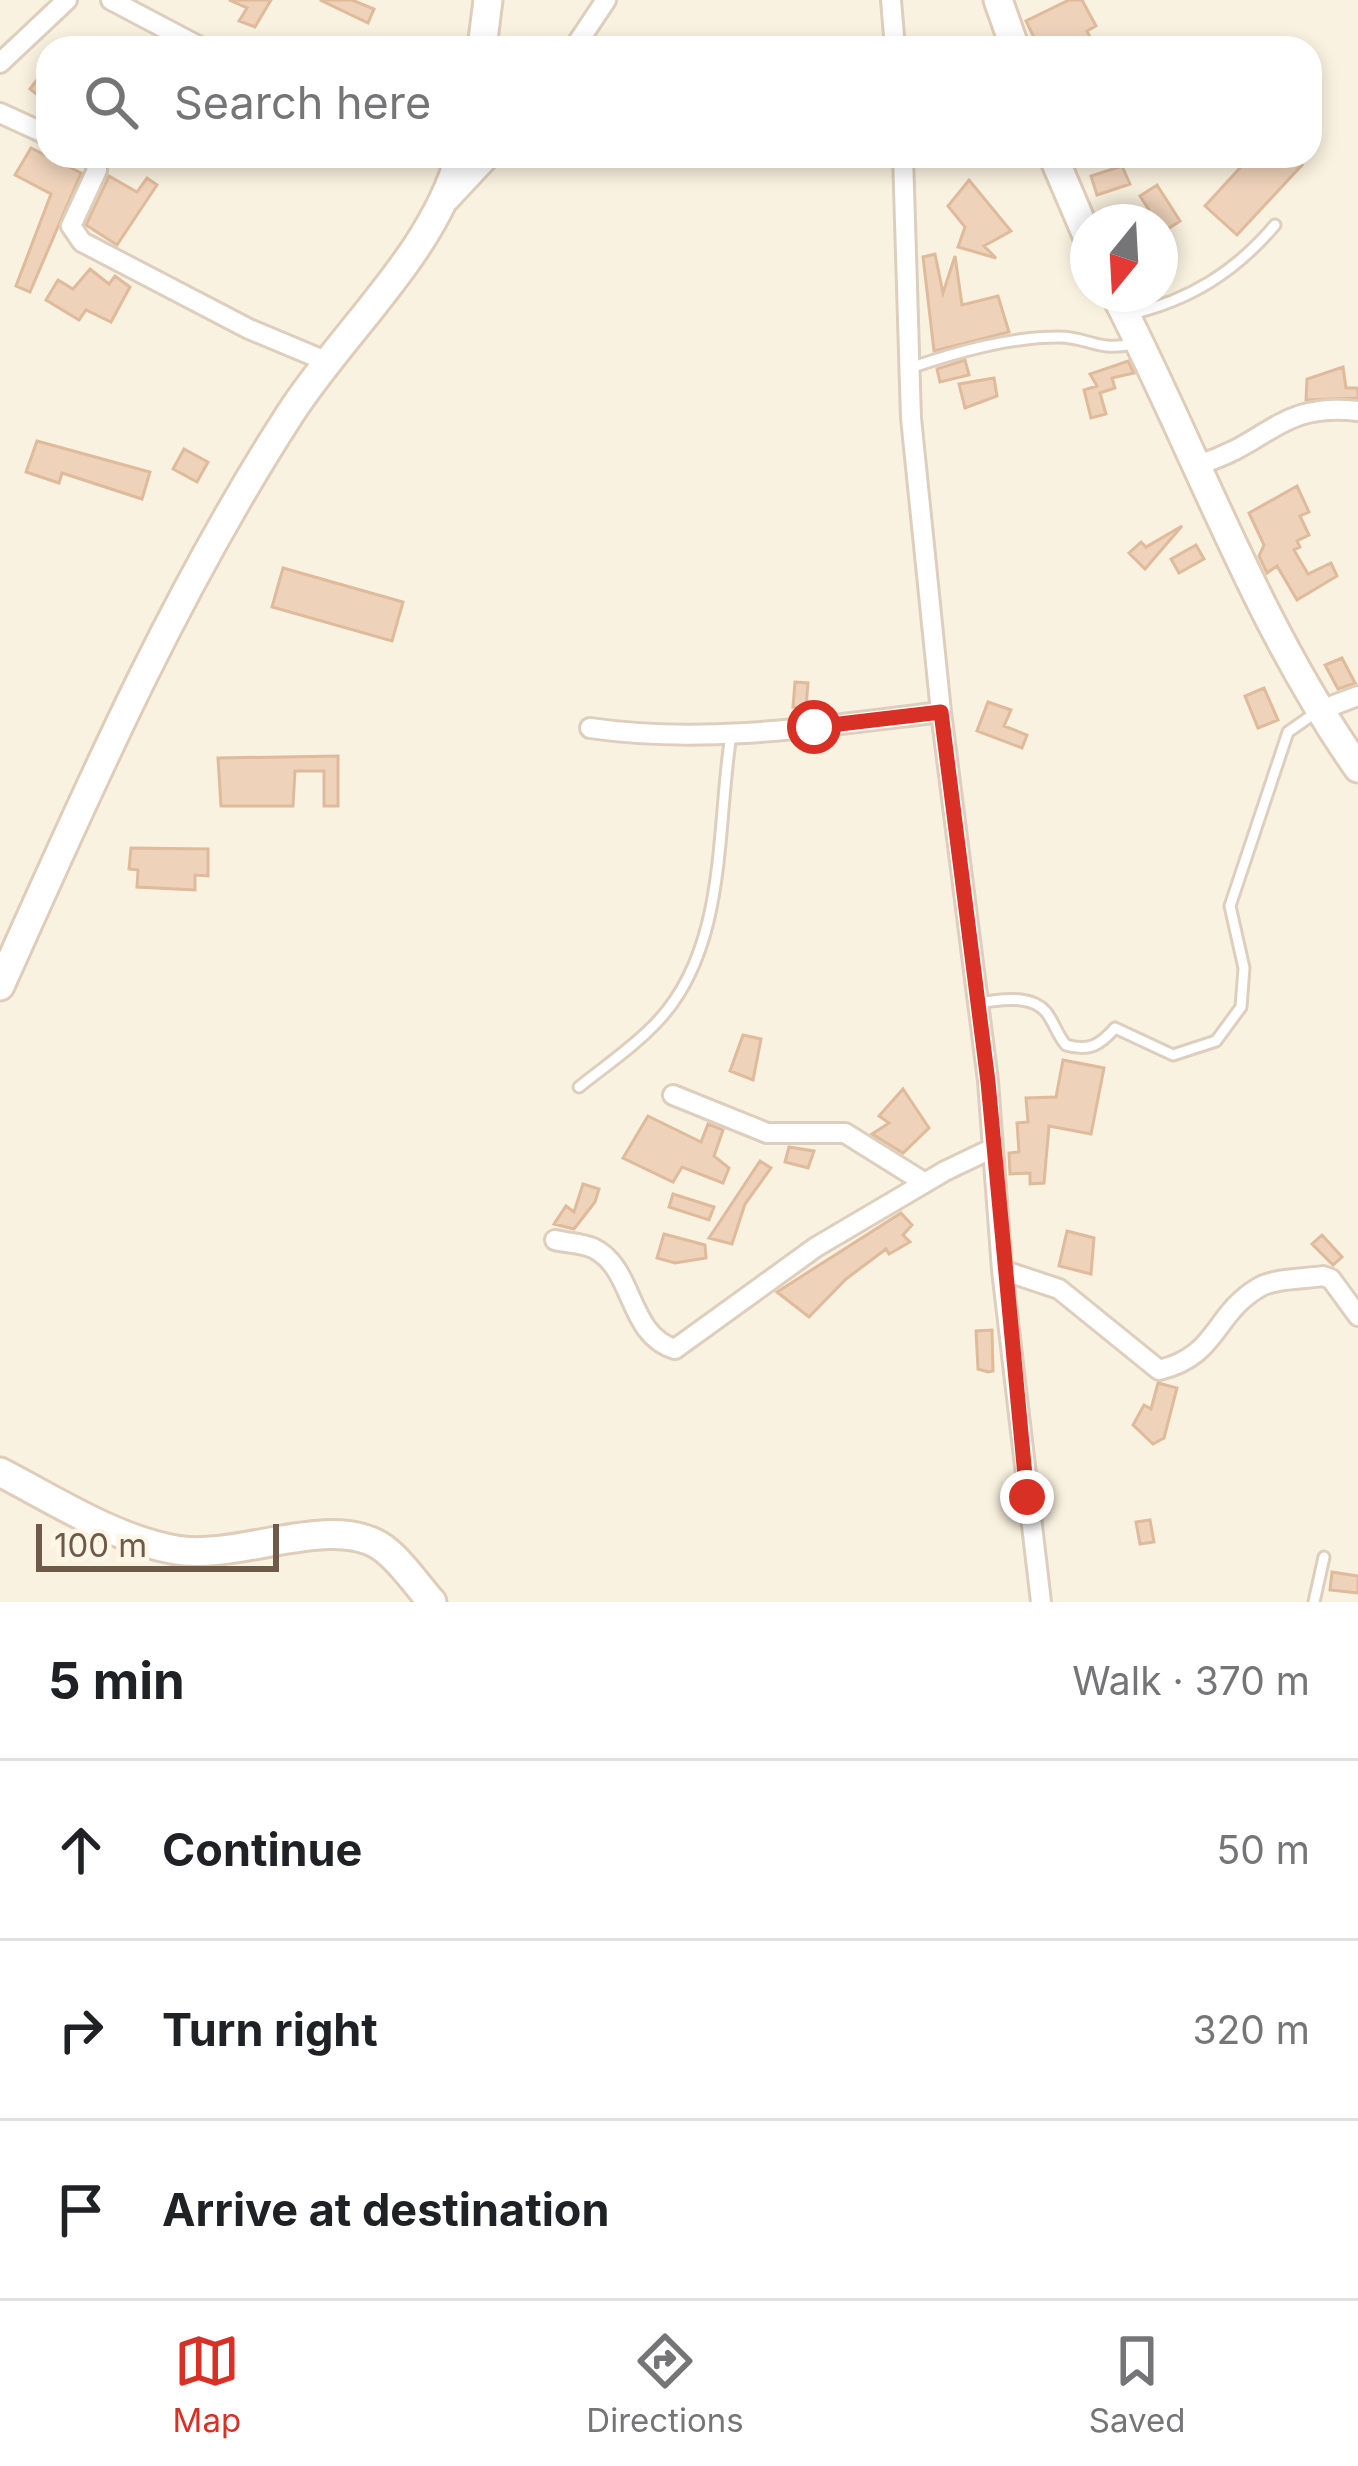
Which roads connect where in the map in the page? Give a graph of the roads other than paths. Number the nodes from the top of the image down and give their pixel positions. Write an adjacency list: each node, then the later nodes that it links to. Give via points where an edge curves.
1 (68, 0): 12 (street)
2 (112, 0): 7 (street)
3 (488, 0): 8 (street)
4 (606, 0): 9 (street)
5 (891, 0): 10 (street)
6 (998, 0): 11 (street)
7 (180, 36)
8 (484, 36)
9 (582, 36)
10 (894, 36)
11 (1011, 36)
12 (0, 63)
13 (0, 113): 14 (street)
14 (36, 130)
15 (97, 168): 26 (street, via 71,226 82,242)
16 (457, 168): 21 (street)
17 (480, 168): 21 (street)
18 (903, 168): 27 (street)
19 (1059, 168): 20 (street)
20 (1074, 204)
21 (446, 205): 26 (street)
22 (1274, 225): 23 (lane, via 1226,274)
23 (1178, 301)
24 (1124, 312): 25 (street)
25 (1140, 342): 27 (lane, via 1109,350 1064,337 1012,342); 29 (street)
26 (328, 362): 36 (street, via 173,613)
27 (910, 368): 32 (street)
28 (1358, 411): 29 (street, via 1295,412 1242,449)
29 (1200, 464): 31 (street)
30 (1358, 696): 31 (street)
31 (1318, 711): 35 (street); 37 (lane, via 1288,732 1230,906 1244,968 1241,1007 1216,1041 1173,1055 1115,1028 1094,1048 1079,1049 1066,1045 1035,1004)
32 (941, 712): 34 (street); 37 (street)
33 (590, 728): 34 (street)
34 (731, 736): 38 (lane, via 718,887 686,974 661,1018)
35 (1358, 768)
36 (0, 986)
37 (980, 1002): 40 (street)
38 (579, 1087)
39 (673, 1095): 41 (street, via 767,1133 845,1133)
40 (993, 1148): 41 (street); 43 (street)
41 (925, 1183): 42 (street, via 816,1247 676,1349 642,1325 596,1249)
42 (555, 1240)
43 (1002, 1270): 44 (street, via 1059,1289 1159,1370 1198,1357 1230,1310 1258,1287 1323,1276); 48 (street)
44 (1358, 1316)
45 (0, 1472): 47 (street, via 88,1518 176,1550 219,1554 356,1535 383,1548)
46 (1324, 1558): 49 (lane)
47 (432, 1602)
48 (1041, 1602)
49 (1314, 1602)

